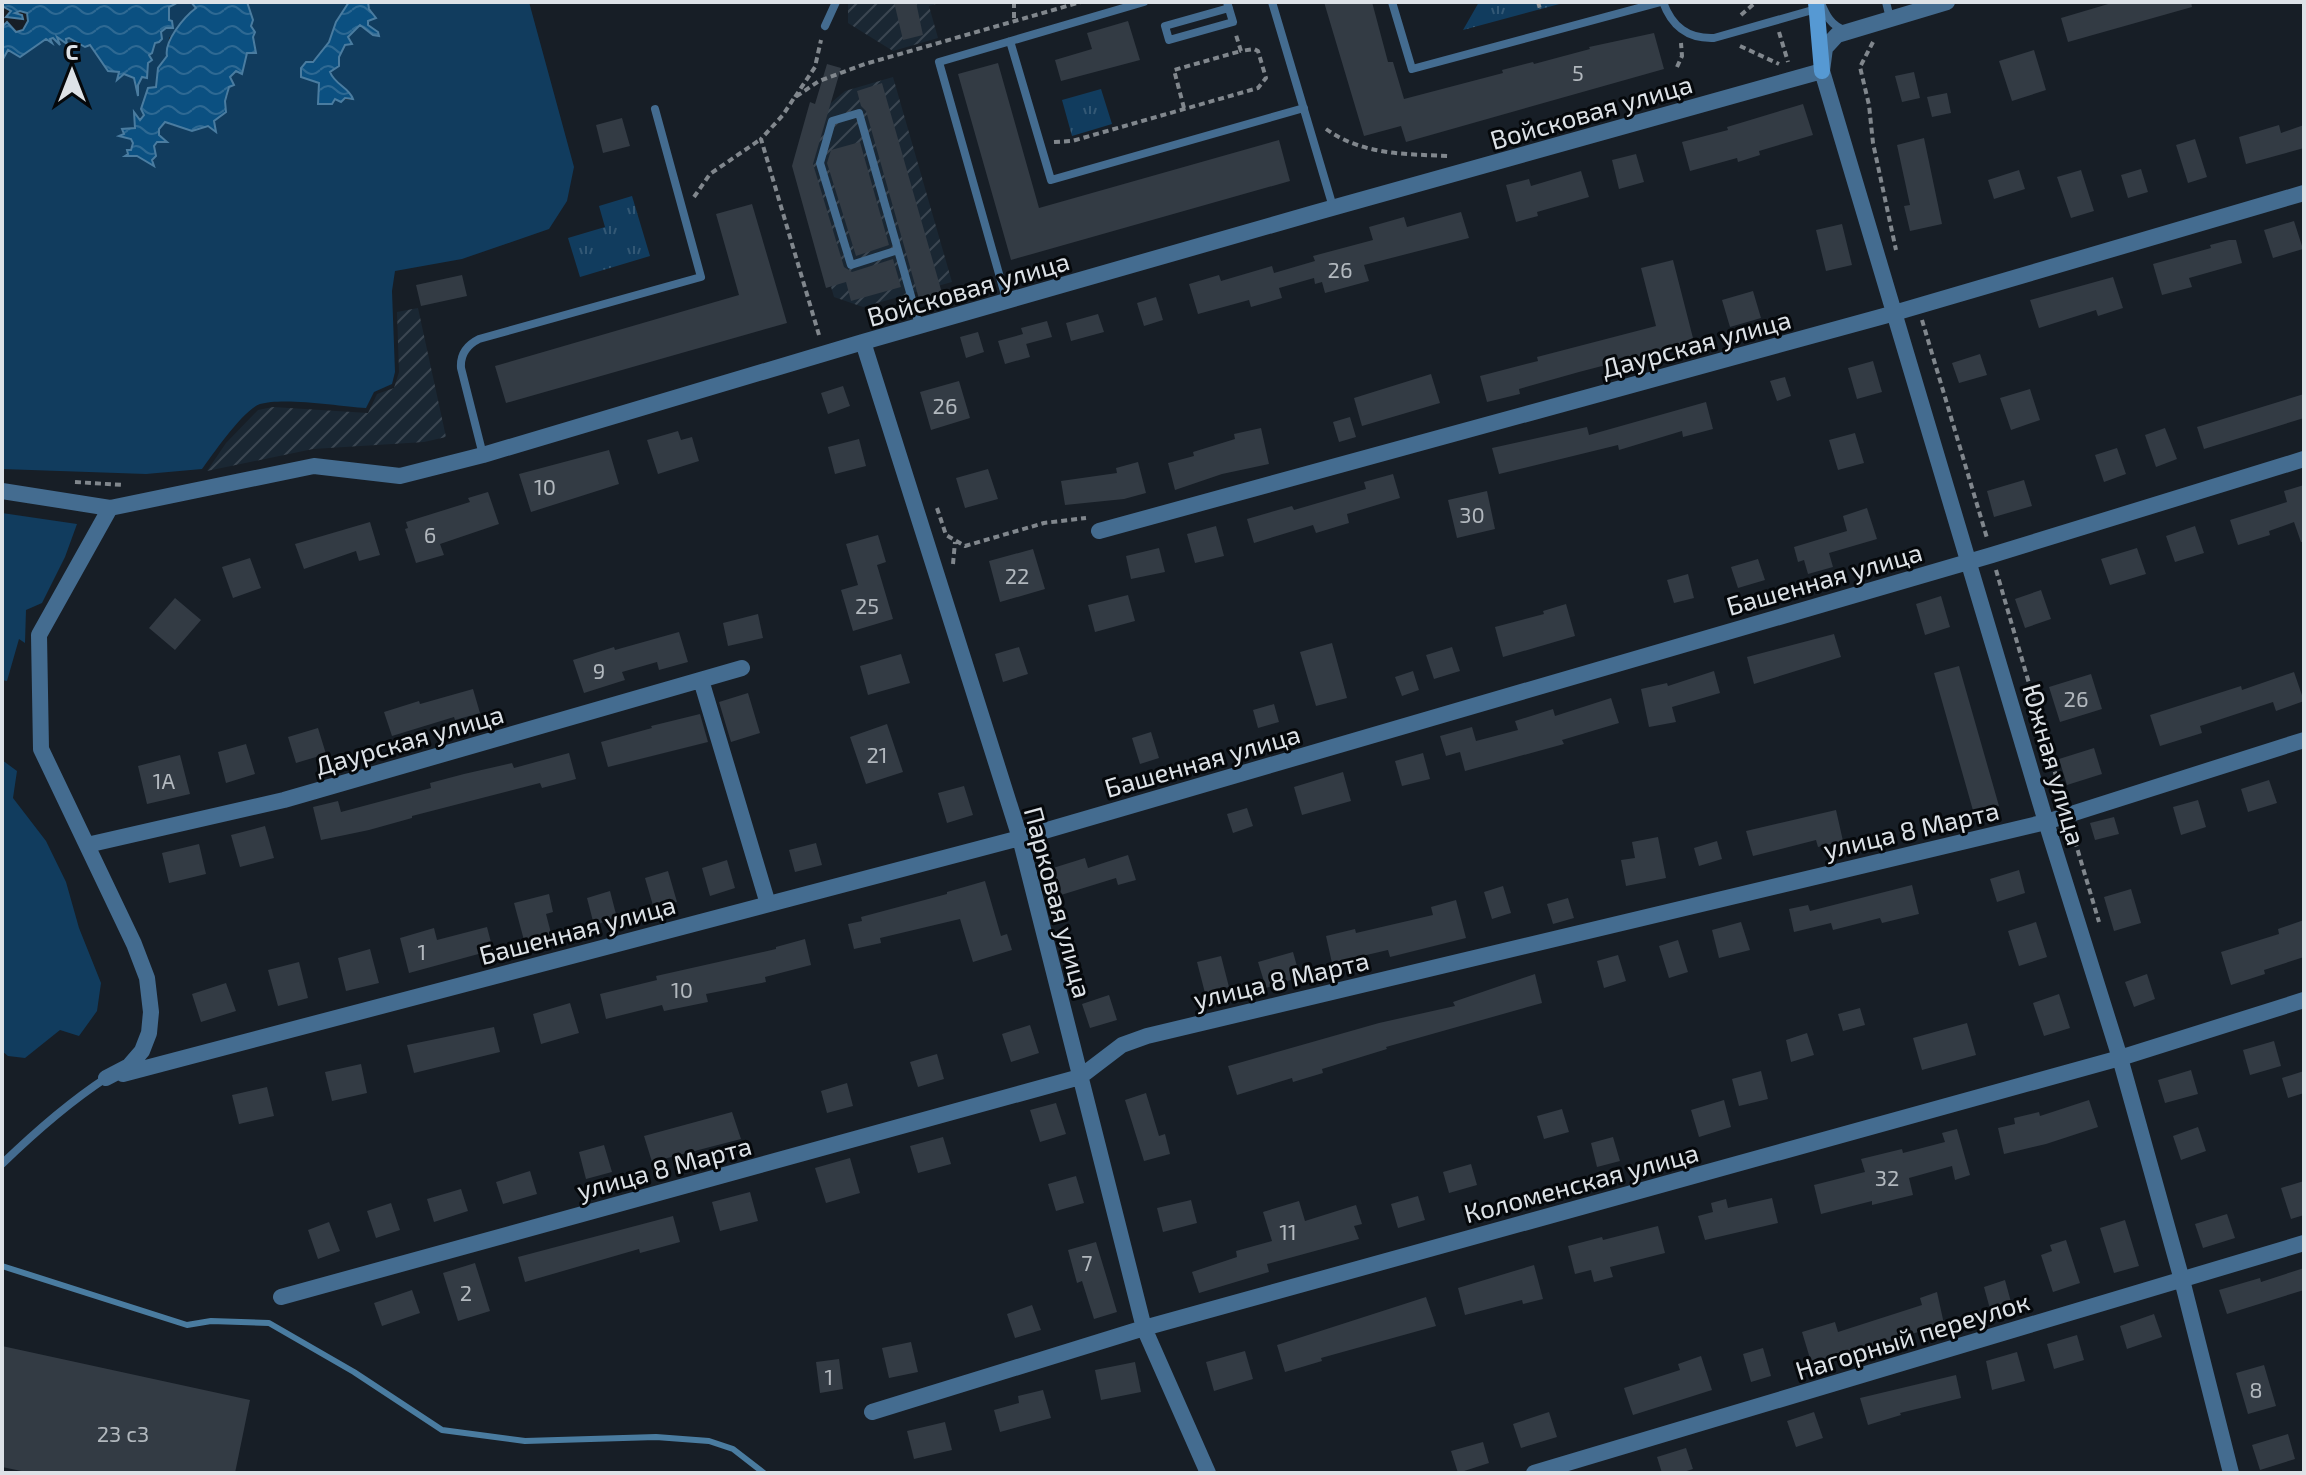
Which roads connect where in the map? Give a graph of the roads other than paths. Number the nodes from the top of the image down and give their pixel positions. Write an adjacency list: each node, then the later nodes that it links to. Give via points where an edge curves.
1 (836, 2): 10 (lane)
2 (1144, 2): 12 (lane)
3 (1272, 2): 14 (lane)
4 (1392, 2): 5 (lane, via 1412,69)
5 (1662, 2): 7 (lane, via 1674,24 1700,38)
6 (1947, 2): 9 (street)
7 (1818, 4): 11 (lane, via 1837,28); 13 (main road)
8 (1228, 5): 8 (lane, via 1233,22 1169,40 1165,26)
9 (1888, 10): 11 (street)
10 (825, 26)
11 (1847, 30): 13 (street, via 1825,48)
12 (1015, 39): 14 (lane, via 1051,180); 19 (lane, via 939,62)
13 (1822, 71): 17 (street, Войсковая улица); 20 (street, Южная улица)
14 (1303, 106): 17 (lane)
15 (655, 109): 23 (lane, via 701,277 479,339 465,350 461,368)
16 (2304, 193): 20 (street, Даурская улица)
17 (1333, 207): 19 (street, Войсковая улица)
18 (898, 250): 18 (lane, via 859,113 832,121 820,163 851,265); 21 (lane)
19 (1007, 302): 21 (street, Войсковая улица)
20 (1896, 313): 27 (street, Даурская улица); 28 (street, Южная улица)
21 (920, 326): 22 (street, Войсковая улица)
22 (863, 342): 23 (street, Войсковая улица); 33 (street, Парковая улица)
23 (483, 455): 26 (street, Войсковая улица, via 400,476 314,466)
24 (2304, 459): 28 (street, Башенная улица)
25 (2, 491): 26 (street)
26 (110, 508): 34 (street, via 39,635 41,749)
27 (1107, 529)
28 (1970, 561): 32 (street, Южная улица); 33 (street, Башенная улица)
29 (742, 668): 30 (street, Даурская улица)
30 (701, 680): 34 (street, Даурская улица, via 284,800); 35 (street)
31 (2304, 740): 32 (street, улица 8 Марта)
32 (2046, 822): 37 (street, Южная улица); 38 (street, улица 8 Марта, via 1147,1036 1122,1045)
33 (1020, 838): 35 (street, Башенная улица); 38 (street, Парковая улица)
34 (87, 845): 39 (street, via 143,966 151,1012 142,1051 129,1066)
35 (768, 904): 39 (street, Башенная улица)
36 (2304, 1000): 37 (street, Коломенская улица)
37 (2120, 1058): 42 (street, Южная улица); 44 (street, Коломенская улица)
38 (1080, 1077): 43 (street, улица 8 Марта); 44 (street, Парковая улица)
39 (106, 1078): 40 (lane, via 37,1129)
40 (2, 1164)
41 (2304, 1243): 42 (street, Нагорный переулок)
42 (2182, 1280): 47 (street, Нагорный переулок); 48 (street, Южная улица)
43 (281, 1297)
44 (1144, 1328): 45 (street, Коломенская улица); 46 (street, Парковая улица)
45 (872, 1412)
46 (1208, 1473)
47 (1534, 1473)
48 (2231, 1473)

